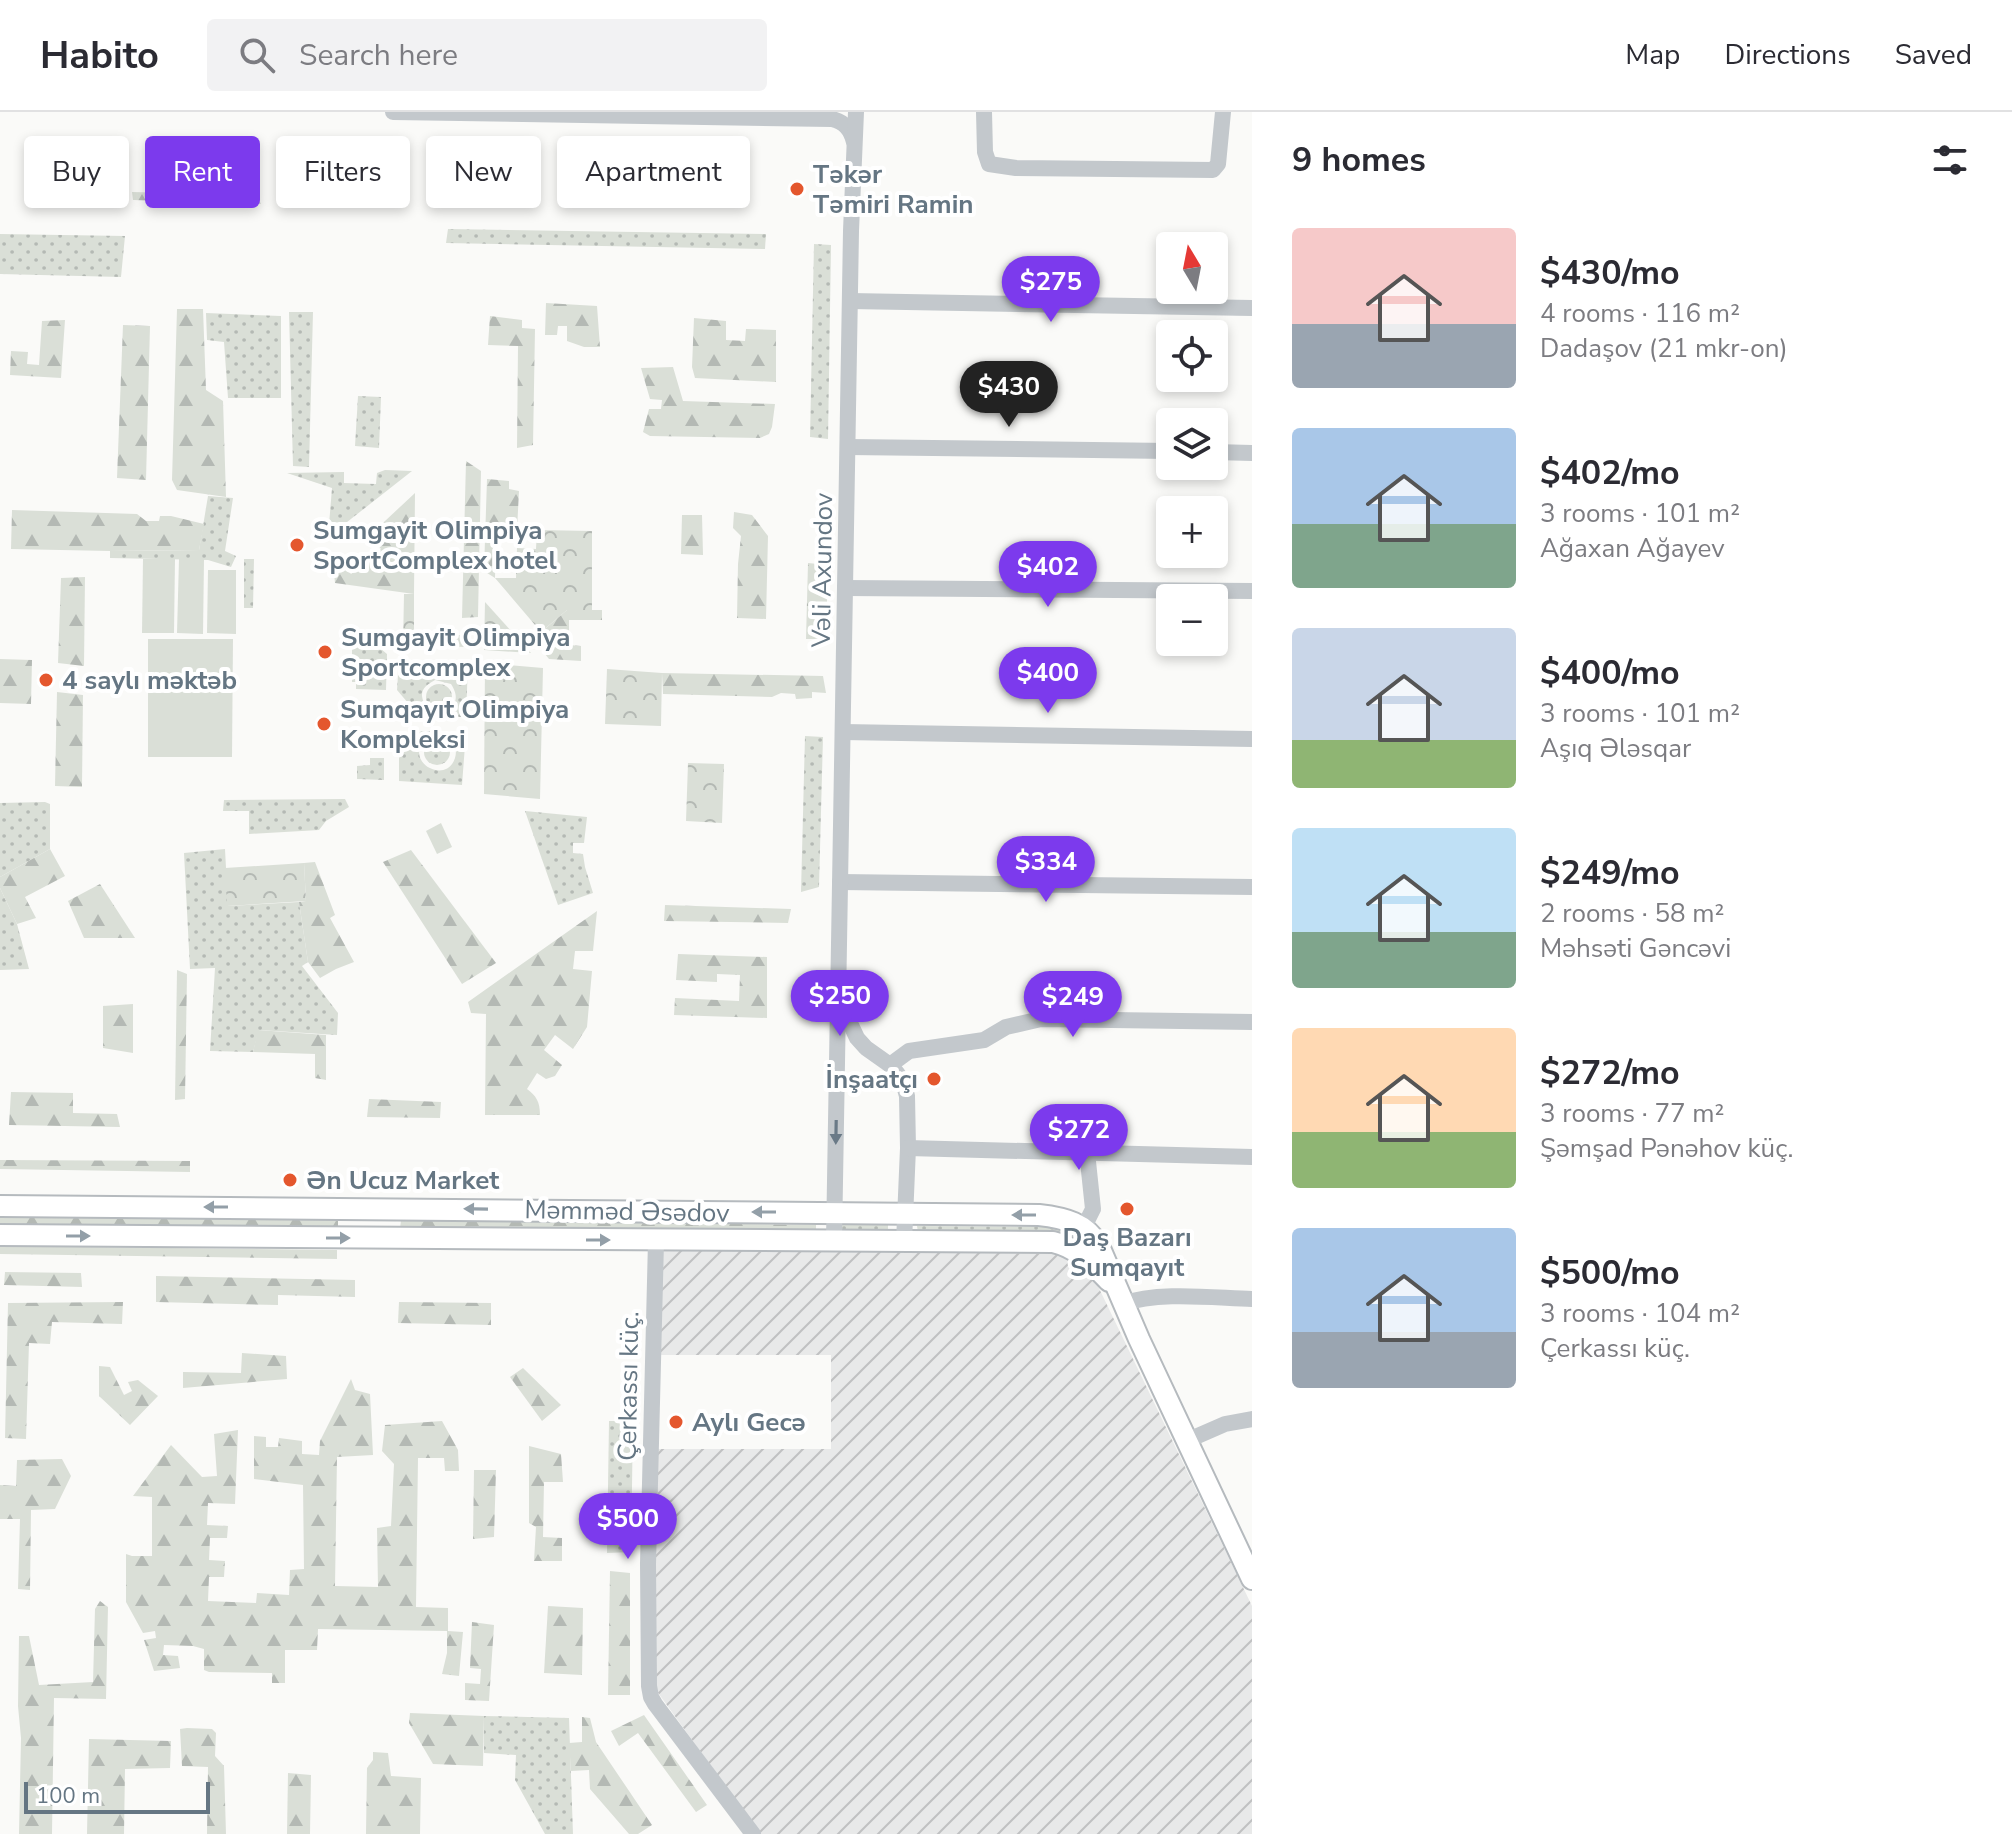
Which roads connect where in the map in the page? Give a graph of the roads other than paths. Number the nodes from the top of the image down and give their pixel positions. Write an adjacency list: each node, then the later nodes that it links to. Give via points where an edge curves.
1 (393, 112): 5 (street)
2 (856, 112): 7 (street, Vəli Axundov)
3 (984, 112): 4 (street, via 989,164 1213,170)
4 (1223, 112)
5 (516, 113): 6 (street)
6 (835, 114): 7 (street)
7 (854, 144): 8 (street, Vəli Axundov)
8 (850, 301): 9 (street); 10 (street, Vəli Axundov)
9 (1252, 308)
10 (848, 447): 11 (street); 14 (street, Vəli Axundov)
11 (1156, 451)
12 (1228, 452): 13 (street)
13 (1252, 453)
14 (845, 588): 15 (street); 16 (street, Vəli Axundov)
15 (1252, 591)
16 (843, 732): 17 (street); 18 (street, Vəli Axundov)
17 (1252, 739)
18 (840, 882): 19 (street); 20 (street, Vəli Axundov)
19 (1252, 887)
20 (839, 998): 22 (street, via 857,1038); 24 (street, Vəli Axundov)
21 (1252, 1022): 23 (street, via 1041,1019 1006,1027 984,1040 909,1051)
22 (875, 1054): 23 (street); 24 (street, via 852,1054)
23 (890, 1065): 25 (street, via 907,1096)
24 (837, 1075): 29 (street, Vəli Axundov, one-way to 29)
25 (908, 1148): 26 (street); 30 (street)
26 (1087, 1152): 27 (street); 31 (street, via 1093,1209)
27 (1252, 1157)
28 (0, 1206): 29 (main road, Məmməd Əsədov, one-way to 28)
29 (834, 1213): 30 (main road, Məmməd Əsədov); 34 (street, Vəli Axundov)
30 (905, 1214): 31 (main road, Məmməd Əsədov, one-way to 30, via 1039,1215); 35 (street)
31 (1084, 1227): 36 (main road, Məmməd Əsədov, via 1099,1246)
32 (0, 1235): 33 (main road, Məmməd Əsədov, one-way to 33)
33 (656, 1241): 34 (main road, Məmməd Əsədov); 41 (street, Çerkassı küç., via 649,1686 655,1704)
34 (834, 1241): 35 (main road, Məmməd Əsədov)
35 (904, 1242): 36 (main road, Məmməd Əsədov, via 1062,1244 1085,1258)
36 (1120, 1297): 37 (street); 39 (main road, Məmməd Əsədov)
37 (1252, 1299)
38 (1252, 1419): 39 (street)
39 (1186, 1441): 40 (main road, Məmməd Əsədov)
40 (1252, 1579)
41 (753, 1834)

